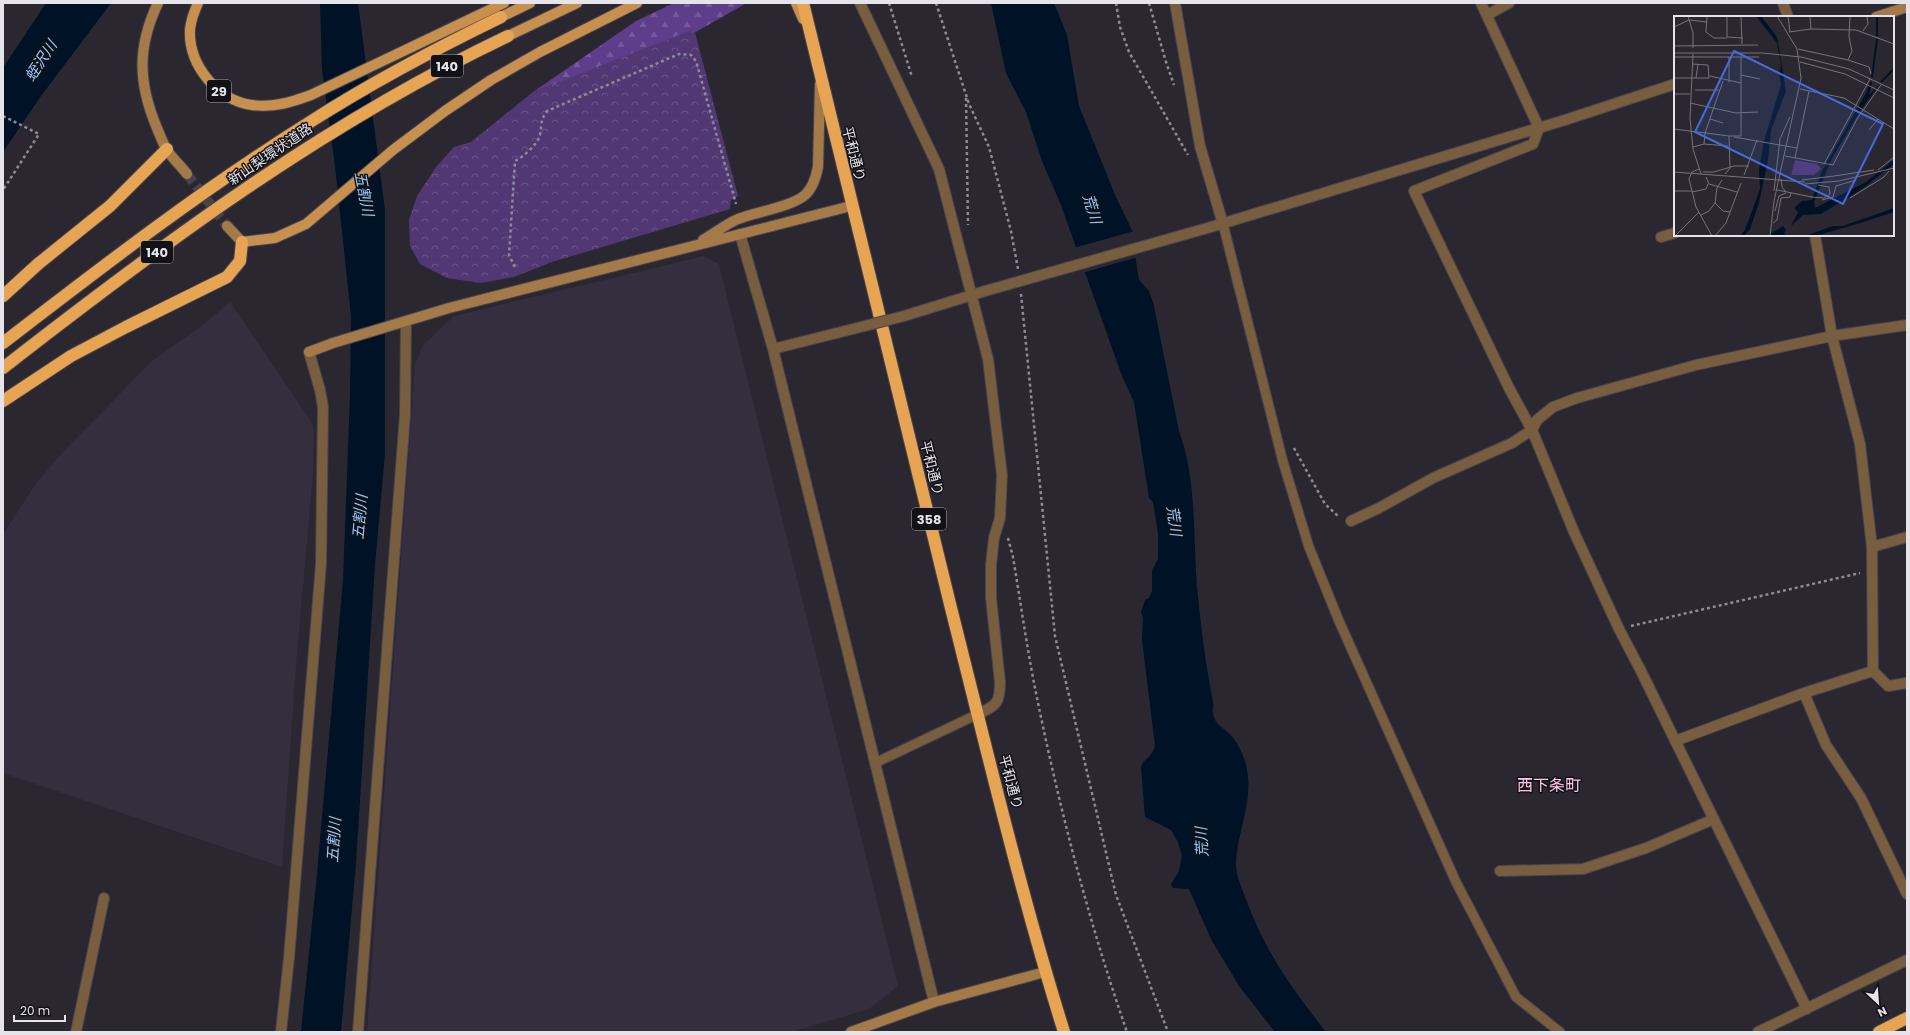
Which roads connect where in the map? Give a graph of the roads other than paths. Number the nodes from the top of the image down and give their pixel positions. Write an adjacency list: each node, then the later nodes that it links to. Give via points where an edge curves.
1 (158, 3): 24 (street, via 149,21 145,38 142,75 146,97)
2 (198, 3): 3 (main road, 29, via 192,16 190,31 192,45 203,74 222,94 236,102 269,106 289,103 311,95)
3 (504, 3)
4 (530, 3): 18 (main road)
5 (578, 3): 19 (main road, 新山梨環状道路)
6 (637, 3): 33 (main road, via 540,52 444,111 393,150 306,224 275,238)
7 (796, 3): 20 (main road)
8 (803, 3): 20 (highway, 平和通り / 358)
9 (860, 3): 35 (street, via 939,169)
10 (1175, 3): 27 (street, via 1200,146)
11 (1481, 3): 15 (street)
12 (1509, 3): 15 (street)
13 (1783, 3): 16 (street)
14 (1907, 7): 17 (street)
15 (1487, 15): 23 (street)
16 (1788, 16)
17 (1879, 16)
18 (501, 17): 40 (highway, 新山梨環状道路 / 140, via 384,78 244,165)
19 (508, 36): 42 (highway, 新山梨環状道路 / 140, via 387,98 314,142 112,284)
20 (810, 36): 21 (highway, 平和通り / 358)
21 (820, 76): 26 (highway, 平和通り / 358); 34 (street, via 818,167 811,187 795,200 737,220)
22 (1674, 84): 23 (street)
23 (1539, 128): 27 (street); 44 (street, via 1533,144 1414,191 1509,388)
24 (166, 149): 25 (street); 36 (highway, via 110,206)
25 (187, 174)
26 (851, 206): 30 (street); 51 (highway, 平和通り / 358)
27 (1223, 224): 35 (street, bridge); 68 (lane, via 1283,462 1309,547 1339,621 1456,882 1516,997)
28 (227, 226): 33 (street)
29 (1674, 233): 31 (street)
30 (740, 234): 34 (street); 41 (street)
31 (1661, 236)
32 (1815, 236): 39 (street)
33 (242, 242): 43 (highway, via 240,261 227,277 71,356)
34 (693, 246): 37 (street, via 449,308)
35 (970, 295): 41 (street, bridge, via 904,316); 51 (street, via 988,360 1002,475 1000,518 994,538 991,565 991,598 1000,694 998,702 992,708)
36 (3, 296)
37 (401, 323): 64 (street, via 309,352 323,407 321,564); 65 (street, via 405,415)
38 (1907, 325): 39 (street)
39 (1832, 336): 44 (street, via 1696,365 1577,398 1553,407 1537,420); 47 (street, via 1860,444)
40 (3, 343)
41 (773, 350): 53 (street)
42 (3, 368)
43 (3, 401)
44 (1532, 430): 45 (street, via 1512,443 1433,478); 52 (street, via 1574,532)
45 (1351, 521)
46 (1907, 537): 47 (street)
47 (1872, 547): 48 (street)
48 (1874, 671): 49 (street, via 1888,686); 50 (street)
49 (1907, 683)
50 (1804, 693): 52 (street); 56 (street, via 1826,745 1861,798)
51 (978, 714): 53 (lane); 59 (highway, 平和通り / 358)
52 (1675, 741): 54 (street)
53 (875, 763): 60 (street)
54 (1714, 819): 55 (street, via 1646,848 1583,869); 61 (street)
55 (1500, 871)
56 (1907, 894)
57 (104, 898): 63 (street)
58 (1907, 960): 61 (street)
59 (1045, 972): 60 (street); 67 (highway, 平和通り / 358)
60 (934, 1002): 66 (street)
61 (1807, 1009): 69 (street)
62 (1907, 1018): 70 (highway)
63 (76, 1032)
64 (281, 1032)
65 (358, 1032)
66 (851, 1032)
67 (1064, 1032)
68 (1560, 1032)
69 (1758, 1032)
70 (1879, 1032)

